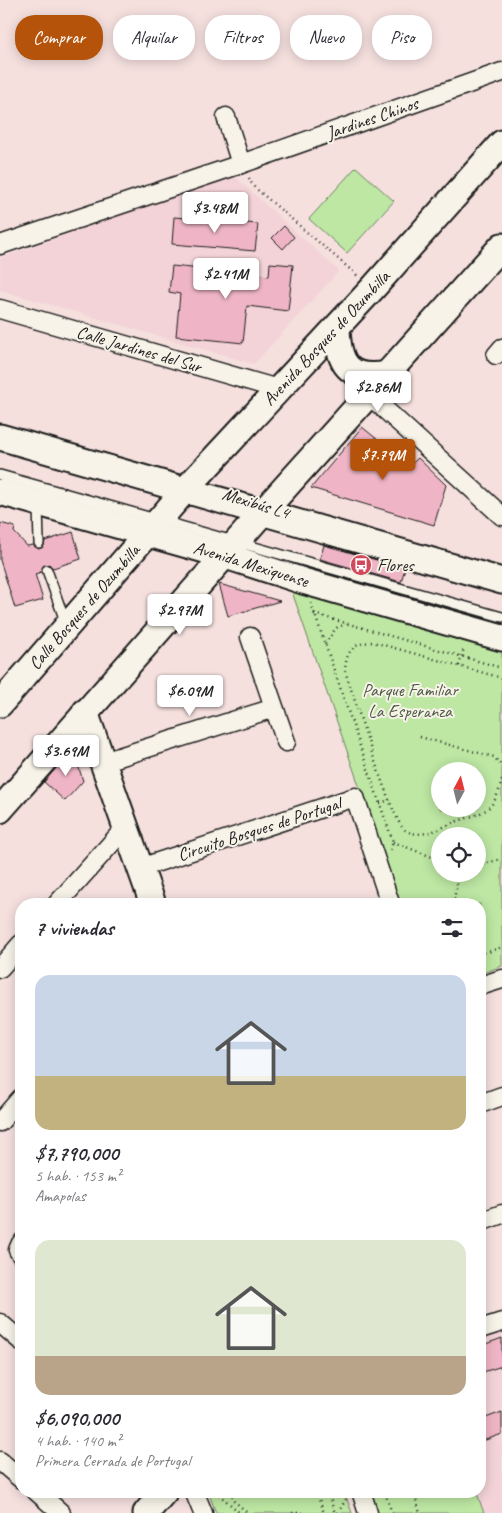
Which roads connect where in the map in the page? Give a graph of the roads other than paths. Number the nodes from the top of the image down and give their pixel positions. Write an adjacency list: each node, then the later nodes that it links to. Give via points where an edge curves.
1 (502, 72): 4 (street, Jardines Chinos)
2 (226, 117): 4 (street)
3 (502, 143): 8 (main road, Avenida Bosques de Ozumbilla)
4 (241, 164): 5 (street, Jardines Chinos)
5 (0, 245)
6 (502, 246): 9 (main road)
7 (0, 309): 10 (street, Calle Jardines del Sur)
8 (336, 328): 9 (main road, via 338,350 346,366 358,374 372,377); 10 (main road, Avenida Bosques de Ozumbilla)
9 (388, 374): 11 (main road)
10 (278, 389): 16 (main road, Avenida Bosques de Ozumbilla)
11 (368, 394): 18 (main road); 19 (street)
12 (0, 437): 16 (main road)
13 (0, 447): 16 (lane)
14 (0, 475): 20 (lane)
15 (0, 492): 17 (main road, Avenida Mexiquense)
16 (182, 494): 18 (main road); 20 (main road, Avenida Bosques de Ozumbilla)
17 (38, 502): 20 (main road, Avenida Mexiquense); 22 (lane)
18 (259, 516): 21 (lane, Mexibús L4); 23 (main road); 25 (main road)
19 (502, 516)
20 (154, 526): 23 (main road, Avenida Mexiquense); 27 (main road, Calle Bosques de Ozumbilla)
21 (294, 532)
22 (40, 543)
23 (232, 549): 26 (lane); 29 (main road, Avenida Mexiquense, via 303,581); 32 (main road)
24 (47, 570): 27 (lane)
25 (502, 581)
26 (502, 617)
27 (68, 627): 30 (main road, Calle Bosques de Ozumbilla)
28 (250, 637): 31 (street)
29 (502, 638)
30 (0, 704)
31 (274, 708): 33 (street); 34 (street)
32 (85, 712): 34 (main road); 35 (main road)
33 (286, 742)
34 (103, 762): 36 (main road)
35 (0, 810)
36 (125, 828): 37 (main road); 38 (street)
37 (140, 868): 39 (main road); 40 (street, Circuito Bosques de Portugal, via 355,797)
38 (62, 898)
39 (151, 898)
40 (388, 898)
41 (15, 951): 42 (street)
42 (0, 968)
43 (502, 979): 44 (street)
44 (486, 984)
45 (502, 1096): 46 (street)
46 (486, 1102)
47 (15, 1105): 48 (street)
48 (0, 1122)
49 (502, 1214): 50 (street)
50 (486, 1220)
51 (502, 1322): 53 (street)
52 (0, 1323): 54 (street)
53 (486, 1327)
54 (15, 1336)
55 (0, 1461): 56 (street)
56 (15, 1474)
57 (44, 1498): 61 (street)
58 (159, 1498): 62 (main road)
59 (197, 1498): 63 (street)
60 (356, 1498): 64 (street)
61 (61, 1513)
62 (146, 1513)
63 (204, 1513)
64 (368, 1513)

